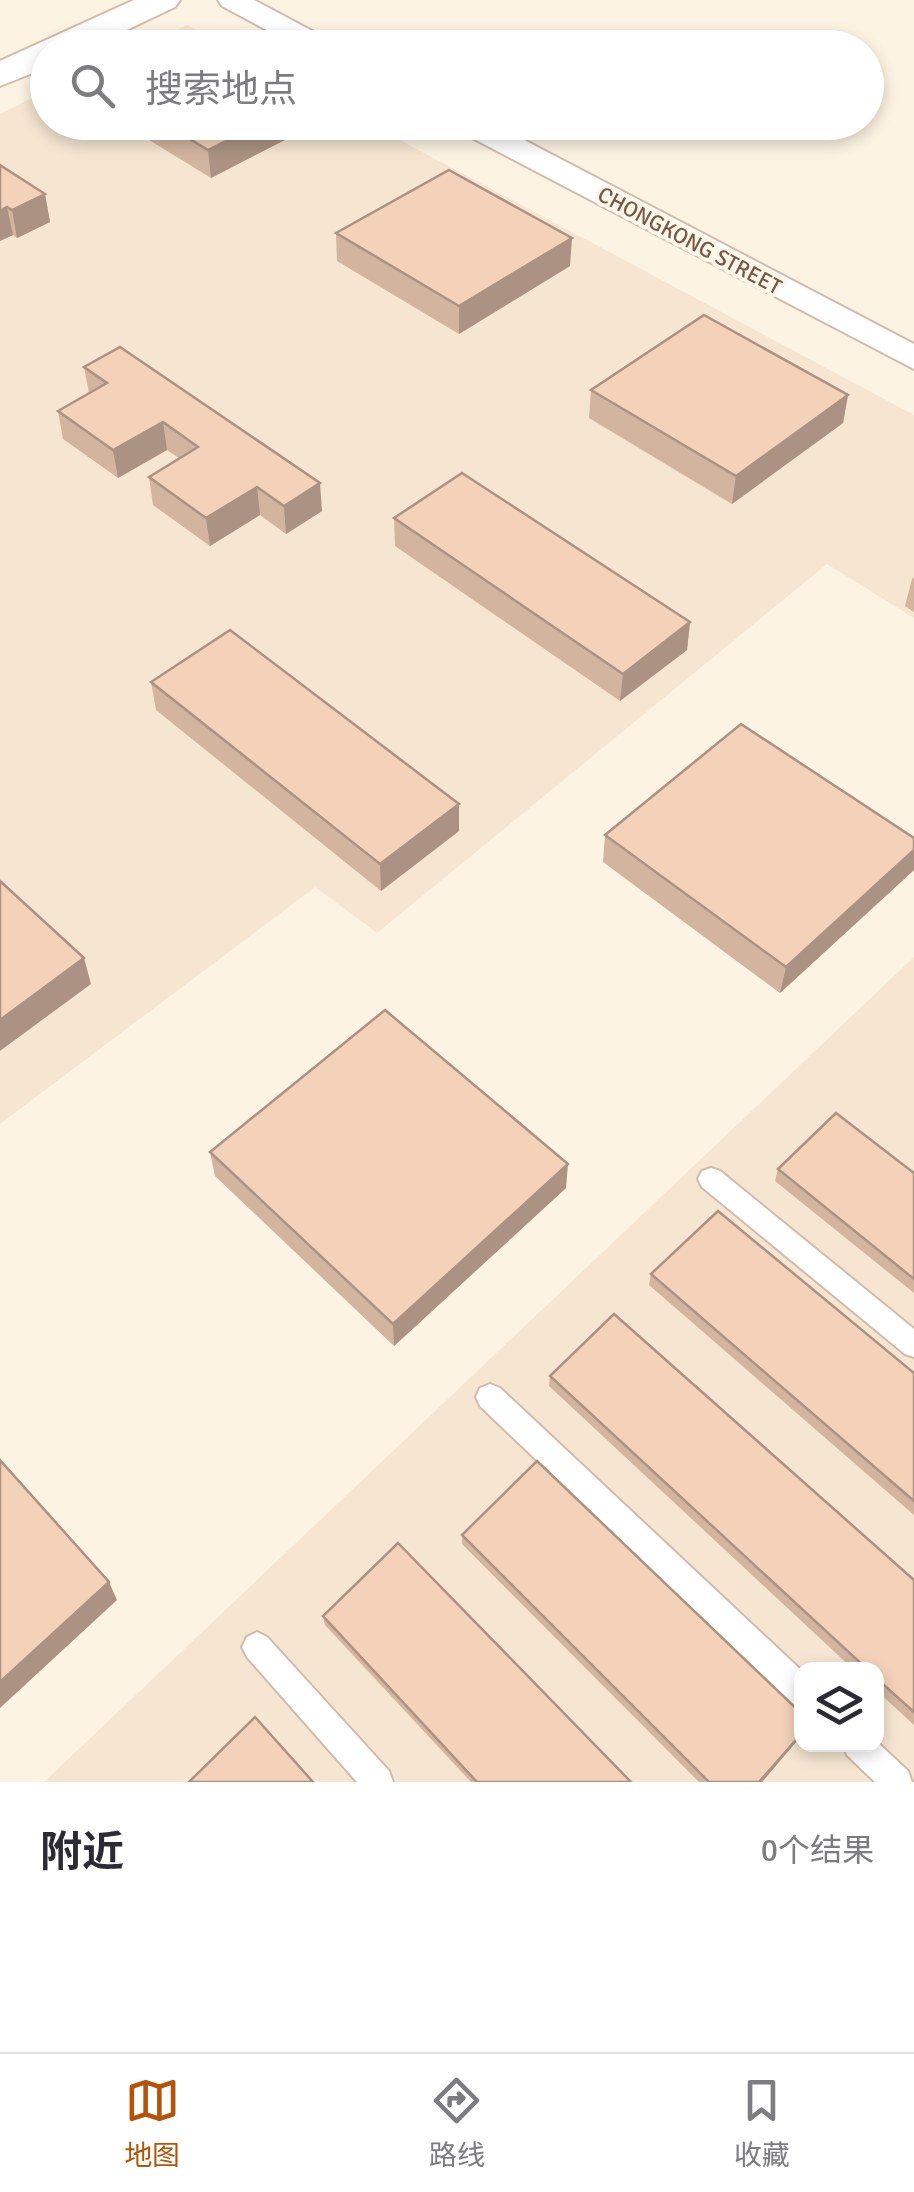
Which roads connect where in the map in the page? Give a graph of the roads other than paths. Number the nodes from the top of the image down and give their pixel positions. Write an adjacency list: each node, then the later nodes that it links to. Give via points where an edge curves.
1 (162, 0): 3 (main road)
2 (232, 0): 4 (street)
3 (98, 30)
4 (289, 30)
5 (30, 61): 6 (main road)
6 (0, 75)
7 (500, 140): 8 (street, CHONGKONG STREET)
8 (914, 358)
9 (711, 1180): 10 (lane)
10 (914, 1346)
11 (490, 1397): 13 (lane)
12 (257, 1647): 15 (lane)
13 (794, 1684)
14 (866, 1752): 16 (lane)
15 (378, 1782)
16 (897, 1782)

